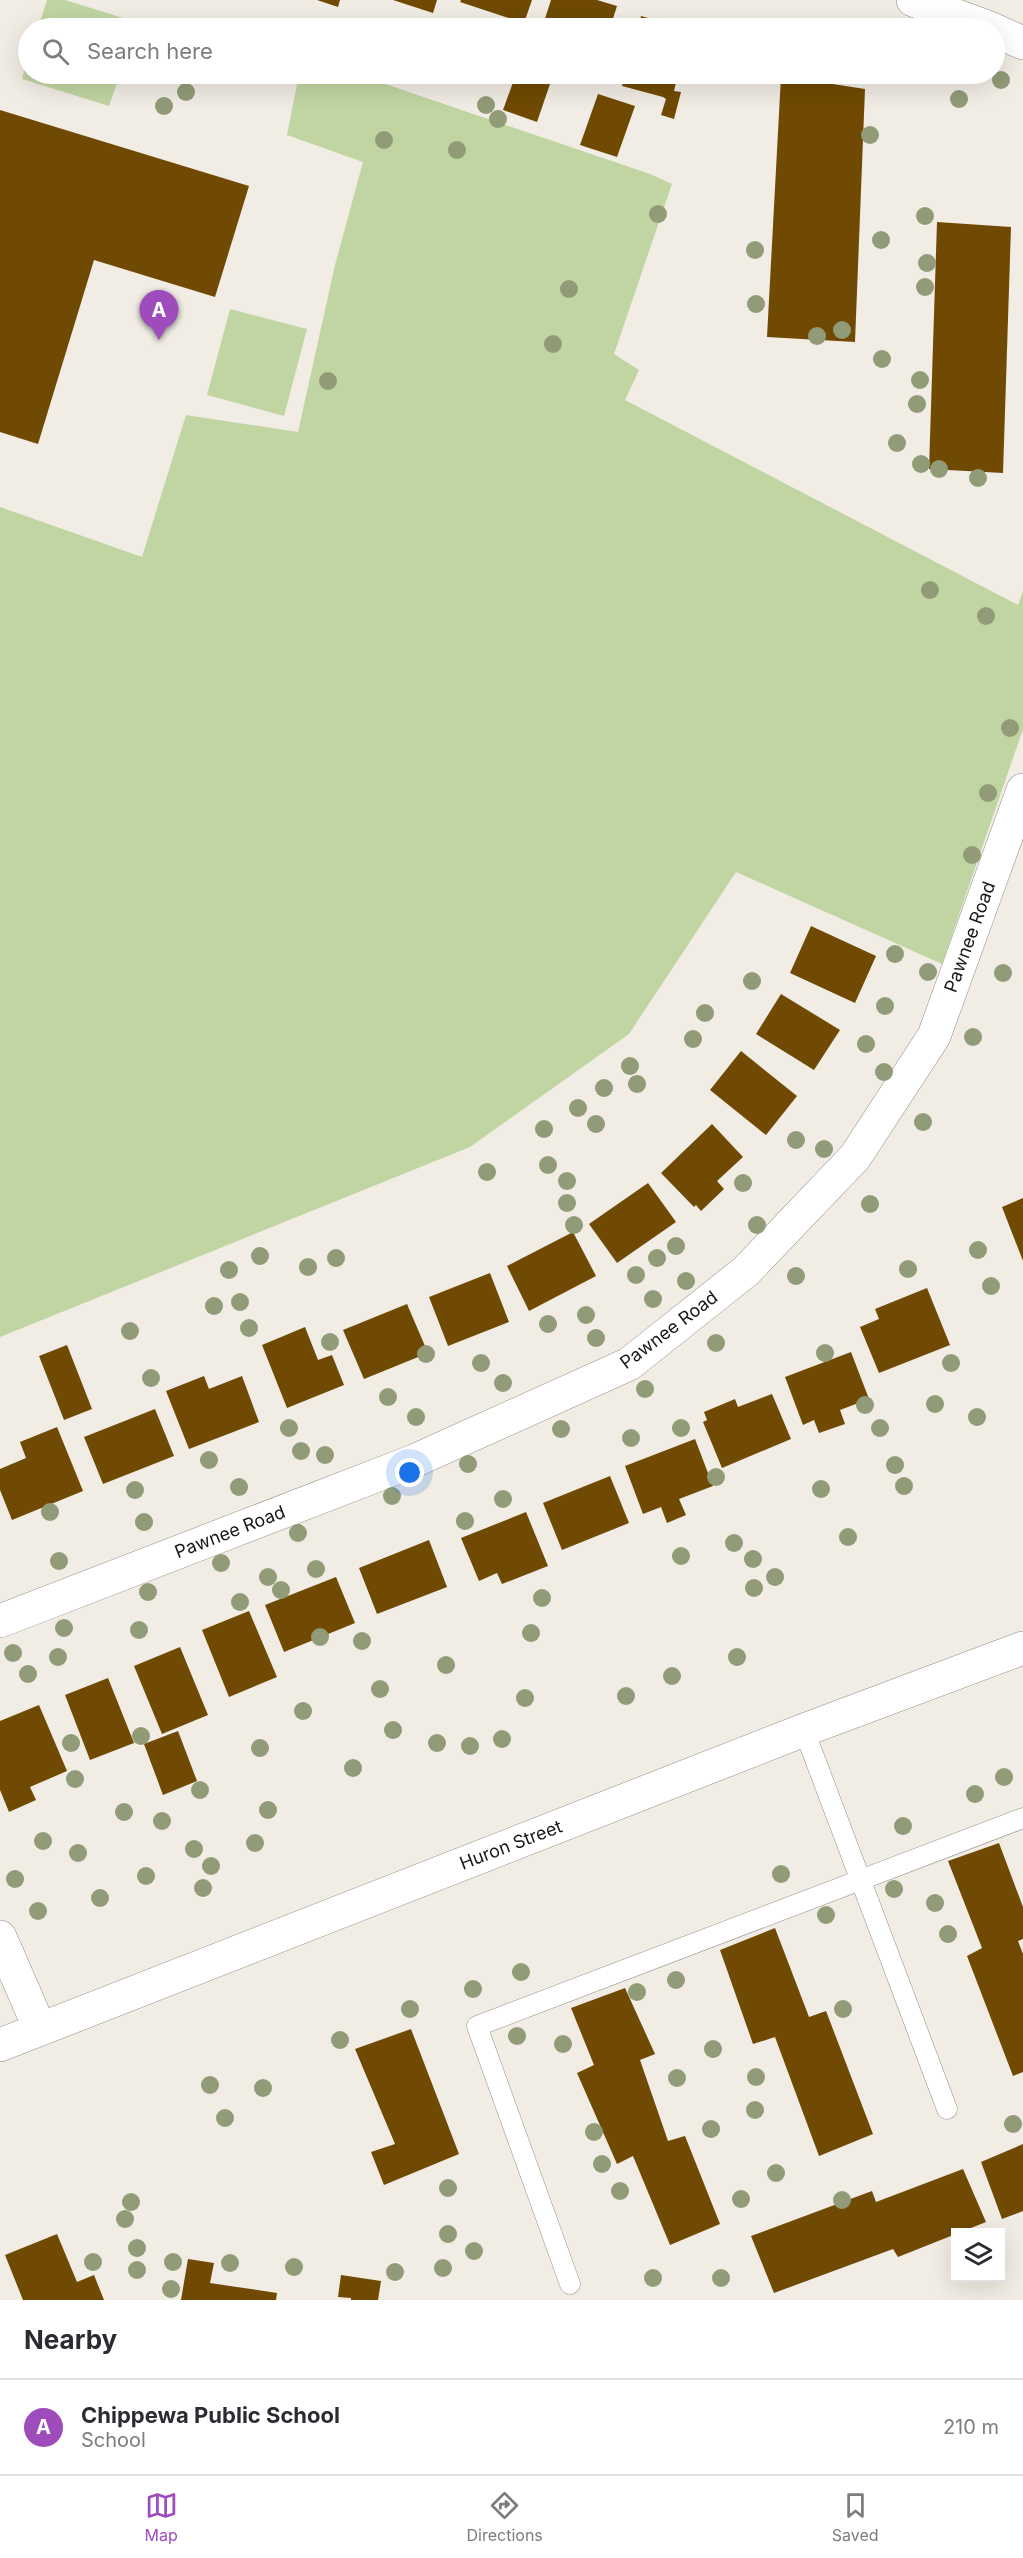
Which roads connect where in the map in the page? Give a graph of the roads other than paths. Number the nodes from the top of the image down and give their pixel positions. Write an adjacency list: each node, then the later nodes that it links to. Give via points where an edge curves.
1 (913, 0): 2 (street)
2 (962, 18)
3 (1005, 35): 4 (street)
4 (1023, 43)
5 (1023, 790): 6 (street, Pawnee Road, via 934,1036 855,1157 746,1271 629,1364 414,1461)
6 (0, 1621)
7 (1023, 1648): 8 (street, Huron Street)
8 (804, 1730): 10 (lane); 12 (street, Huron Street)
9 (1023, 1818): 10 (lane)
10 (860, 1880): 14 (lane); 15 (lane, via 477,2026)
11 (0, 1937): 12 (street)
12 (40, 2030): 13 (street, Huron Street)
13 (0, 2045)
14 (946, 2109)
15 (570, 2284)

